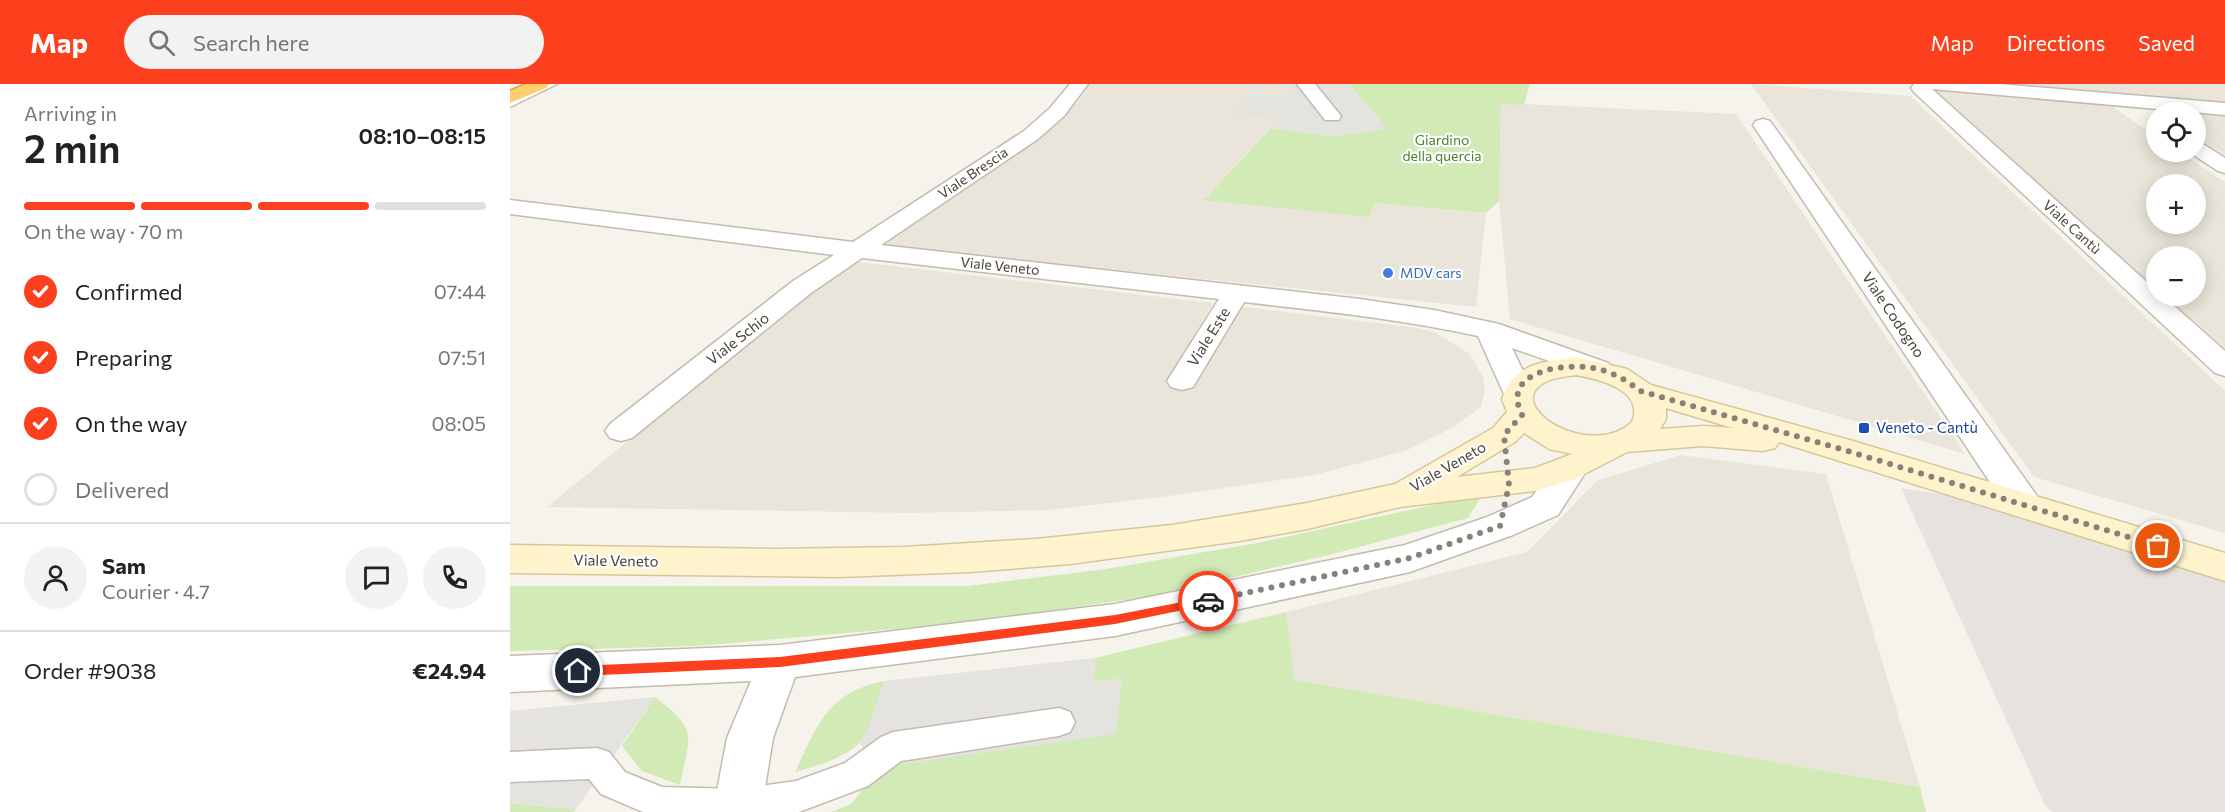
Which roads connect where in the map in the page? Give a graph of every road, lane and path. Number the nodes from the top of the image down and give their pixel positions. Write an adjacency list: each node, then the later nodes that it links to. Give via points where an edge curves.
1 (540, 84): 5 (highway)
2 (551, 84): 5 (lane)
3 (1079, 84): 14 (street, Viale Brescia, via 1057,112 1031,135)
4 (1306, 84): 8 (street)
5 (510, 100)
6 (2121, 100): 7 (street); 9 (street); 17 (street, Viale Cantù, via 1949,85 1929,84 1920,88)
7 (2225, 108)
8 (1332, 116)
9 (2146, 116)
10 (1763, 125): 28 (street, Viale Codogno)
11 (2206, 155): 12 (street)
12 (2225, 167)
13 (510, 207): 14 (street, Viale Veneto)
14 (857, 250): 15 (street, Viale Veneto); 22 (street, Viale Schio, via 802,287)
15 (1236, 293): 16 (street, Viale Veneto, via 1434,318); 19 (street, Viale Este)
16 (1488, 330): 18 (street, Viale Veneto); 21 (street)
17 (2225, 367)
18 (1598, 369): 20 (main road, via 1629,381); 21 (main road, via 1576,366 1539,373 1526,381)
19 (1182, 381)
20 (1640, 391): 23 (main road, via 1647,400 1651,419 1639,436); 24 (main road)
21 (1514, 414): 23 (main road, via 1567,443 1589,447); 26 (main road); 27 (main road, Viale Veneto)
22 (621, 431)
23 (1618, 444): 24 (main road, via 1703,436); 25 (main road, Viale Veneto)
24 (1841, 449): 28 (main road)
25 (1570, 470): 26 (main road, Viale Veneto); 29 (street, via 1545,506)
26 (1509, 485): 27 (main road, Viale Veneto); 29 (street)
27 (1400, 495): 30 (main road, Viale Veneto, via 1308,516 1036,553 785,564)
28 (2024, 505): 31 (main road)
29 (1500, 526): 32 (street, via 1410,558 1115,620)
30 (510, 559)
31 (2225, 567)
32 (780, 662): 33 (street); 36 (street, via 750,738)
33 (510, 674)
34 (1059, 722): 36 (lane, via 893,747 856,775 796,797)
35 (510, 768): 36 (lane, via 597,763 613,783 661,803)
36 (737, 808)

